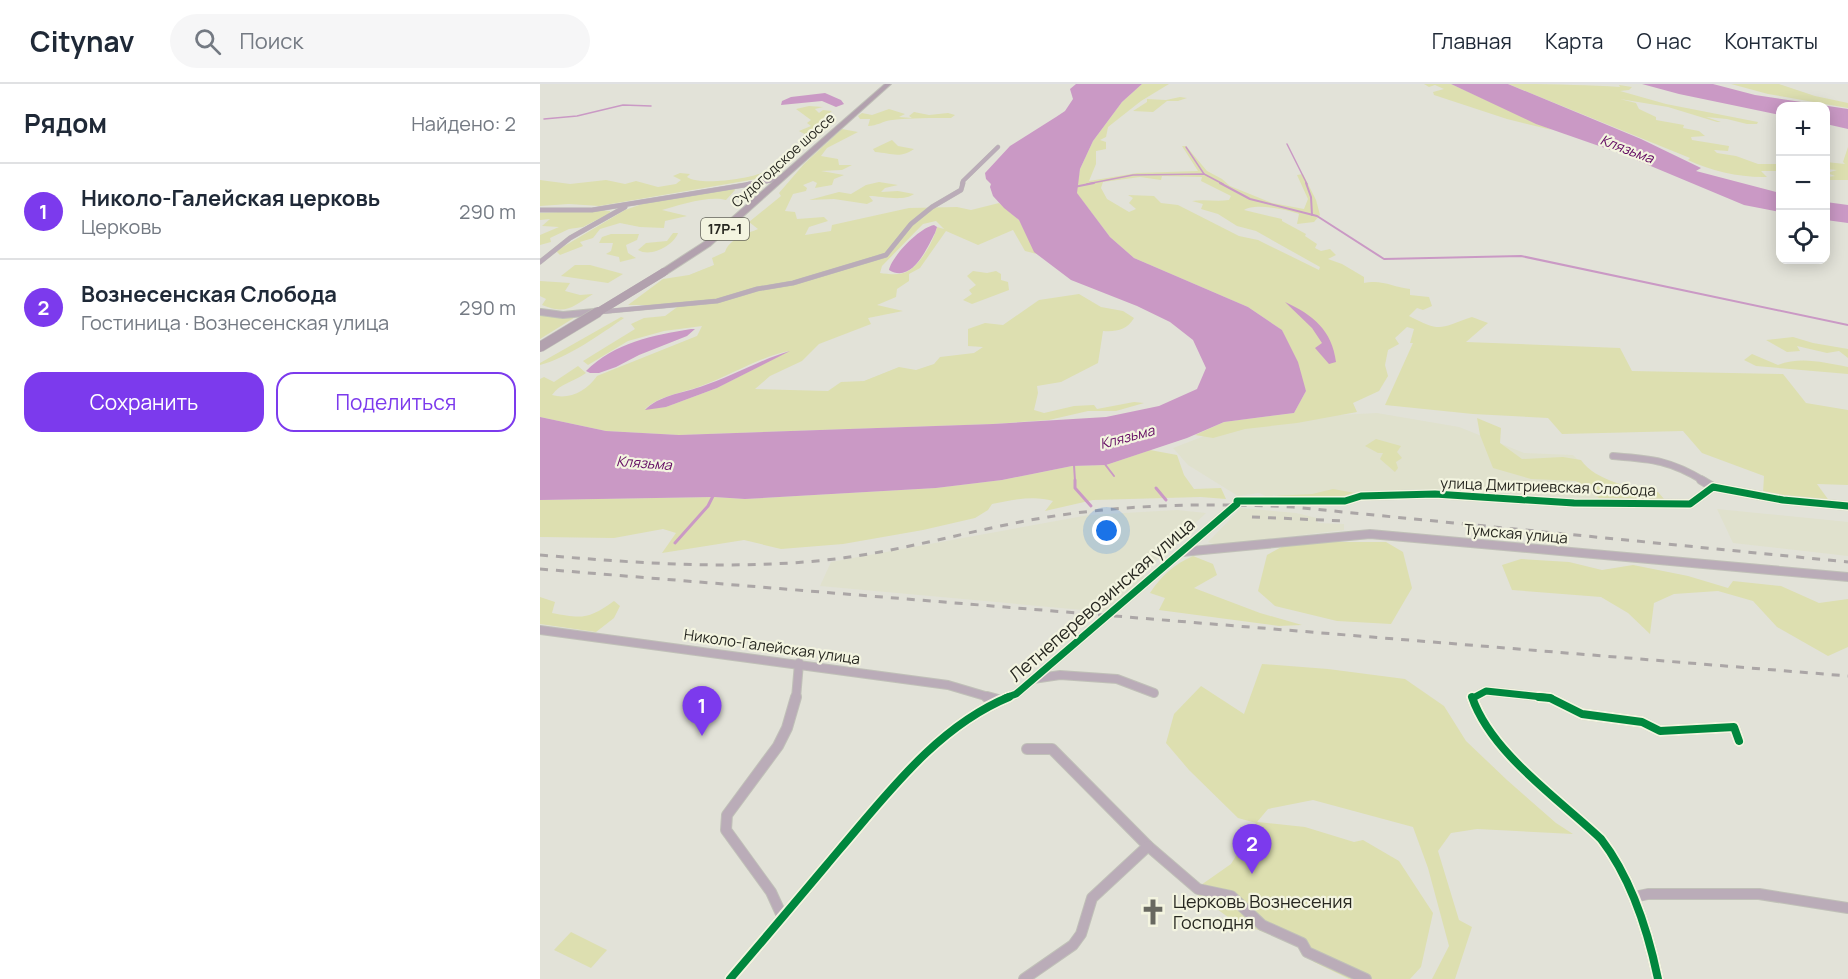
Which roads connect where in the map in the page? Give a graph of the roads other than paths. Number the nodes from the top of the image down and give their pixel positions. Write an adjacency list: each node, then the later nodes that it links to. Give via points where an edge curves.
1 (888, 84): 3 (main road, Судогодское шоссе / 17Р-1)
2 (998, 147): 9 (street, via 963,181 961,190 911,224 886,255 717,301 563,315)
3 (781, 179): 4 (street); 10 (main road, Судогодское шоссе / 17Р-1, bridge, via 707,244)
4 (632, 203): 5 (street, via 592,210); 6 (street)
5 (540, 210)
6 (550, 252): 7 (street); 8 (street)
7 (540, 254)
8 (540, 262)
9 (540, 312)
10 (540, 347)
11 (1612, 456): 12 (street, улица Дмитриевская Слобода, via 1657,460 1681,467)
12 (1713, 487): 13 (street, улица Дмитриевская Слобода, via 1690,504 1574,503 1435,494 1361,496 1345,501); 14 (street, улица Дмитриевская Слобода)
13 (1242, 500): 15 (street, Летнеперевозинская улица)
14 (1848, 507)
15 (1181, 552): 16 (street, Тумская улица, via 1370,534); 19 (street, Летнеперевозинская улица)
16 (1848, 578)
17 (540, 630): 18 (street, Николо-Галейская улица)
18 (799, 663): 21 (street, Николо-Галейская улица, via 948,685); 27 (street, via 799,686 784,738 727,815 726,830 771,892)
19 (1033, 679): 20 (street, via 1060,675 1117,679); 21 (street, Летнеперевозинская улица, via 1016,694)
20 (1154, 693)
21 (998, 700): 27 (street, Летнеперевозинская улица, via 905,773)
22 (1739, 741): 25 (street, via 1734,728 1660,731 1642,722 1582,714 1550,698 1486,691 1472,697 1477,712 1494,736 1603,841)
23 (1027, 749): 24 (street, via 1052,749)
24 (1148, 846): 29 (street, via 1092,898 1081,934 1073,945); 30 (street, via 1198,889 1231,896 1262,925 1302,944 1307,952)
25 (1634, 897): 26 (street, via 1759,894); 31 (street)
26 (1848, 908)
27 (783, 916): 28 (street, Летнеперевозинская улица)
28 (730, 979)
29 (1024, 979)
30 (1366, 979)
31 (1658, 979)

